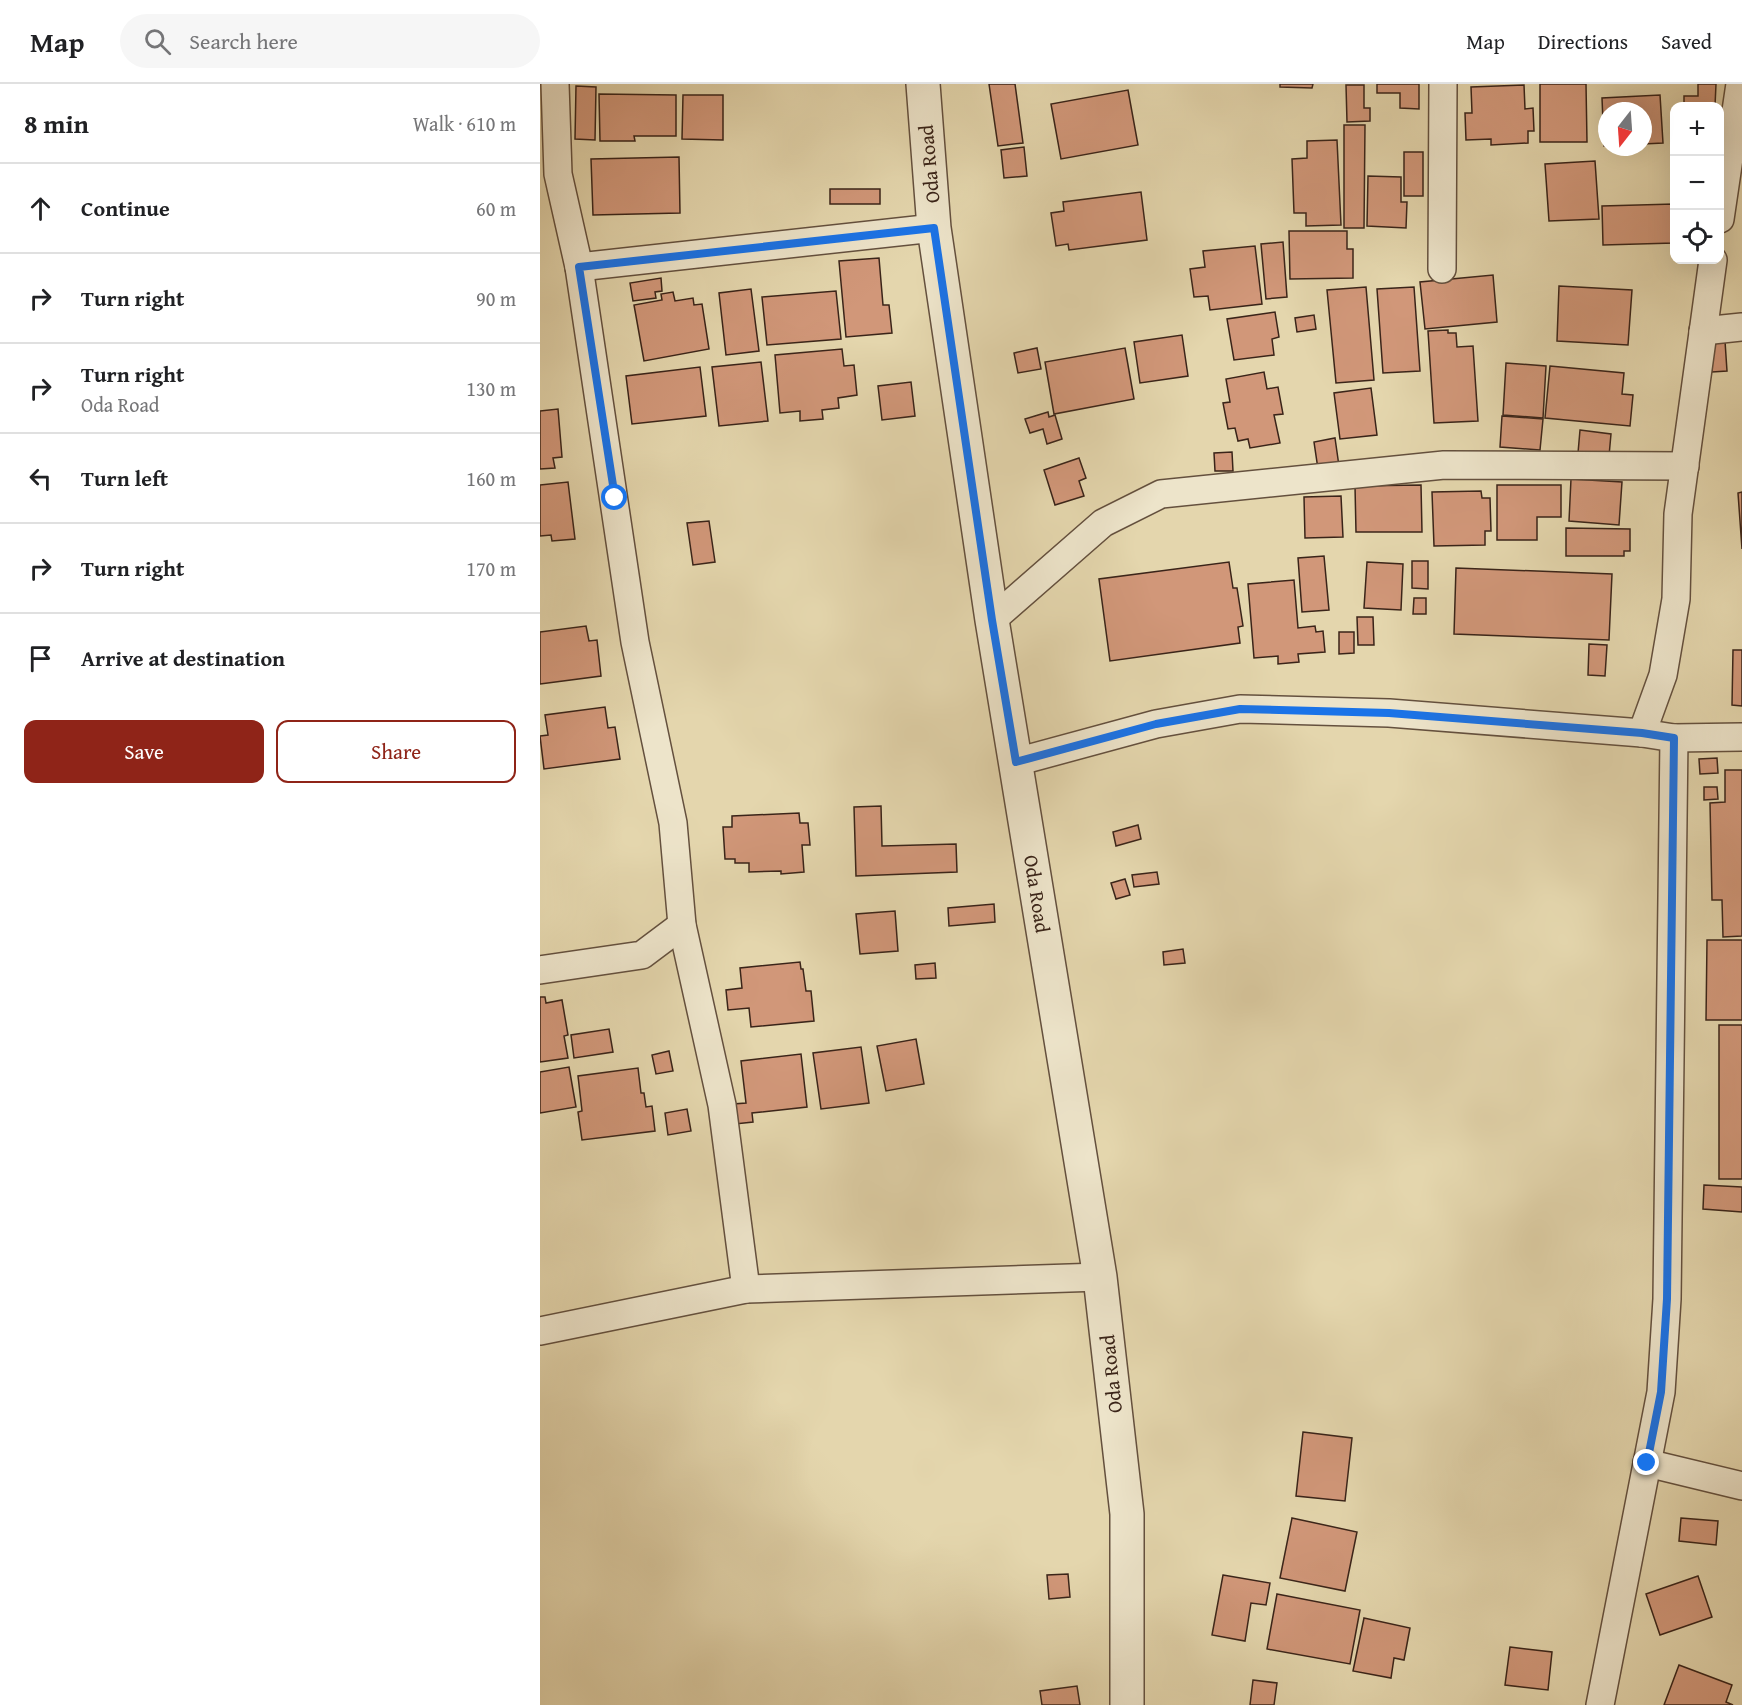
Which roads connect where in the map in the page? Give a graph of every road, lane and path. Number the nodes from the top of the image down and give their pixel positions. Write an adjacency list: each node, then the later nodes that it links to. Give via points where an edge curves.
1 (555, 84): 8 (street, via 558,174)
2 (923, 84): 6 (street, Oda Road)
3 (1443, 84): 9 (street)
4 (1740, 84): 5 (street)
5 (1720, 210)
6 (934, 228): 8 (street); 13 (street, Oda Road)
7 (1712, 264): 11 (street)
8 (579, 267): 18 (street, via 635,642 673,823)
9 (1442, 268)
10 (1742, 327): 11 (street)
11 (1703, 331): 12 (street)
12 (1685, 466): 13 (street, via 1444,465 1161,494 1103,523); 14 (street, via 1678,514 1676,599 1663,675)
13 (992, 620): 17 (street, Oda Road)
14 (1642, 733): 16 (street); 17 (street, via 1389,713 1240,709 1156,724)
15 (1742, 737): 16 (street)
16 (1674, 738): 23 (street, via 1667,1299 1661,1392)
17 (1016, 762): 20 (street, Oda Road)
18 (682, 925): 19 (street, via 642,955); 21 (street, via 722,1105)
19 (540, 970)
20 (1100, 1277): 21 (street); 25 (street, Oda Road, via 1127,1514)
21 (746, 1289): 22 (street)
22 (540, 1331)
23 (1647, 1463): 24 (street); 26 (street)
24 (1742, 1486)
25 (1127, 1705)
26 (1600, 1705)

